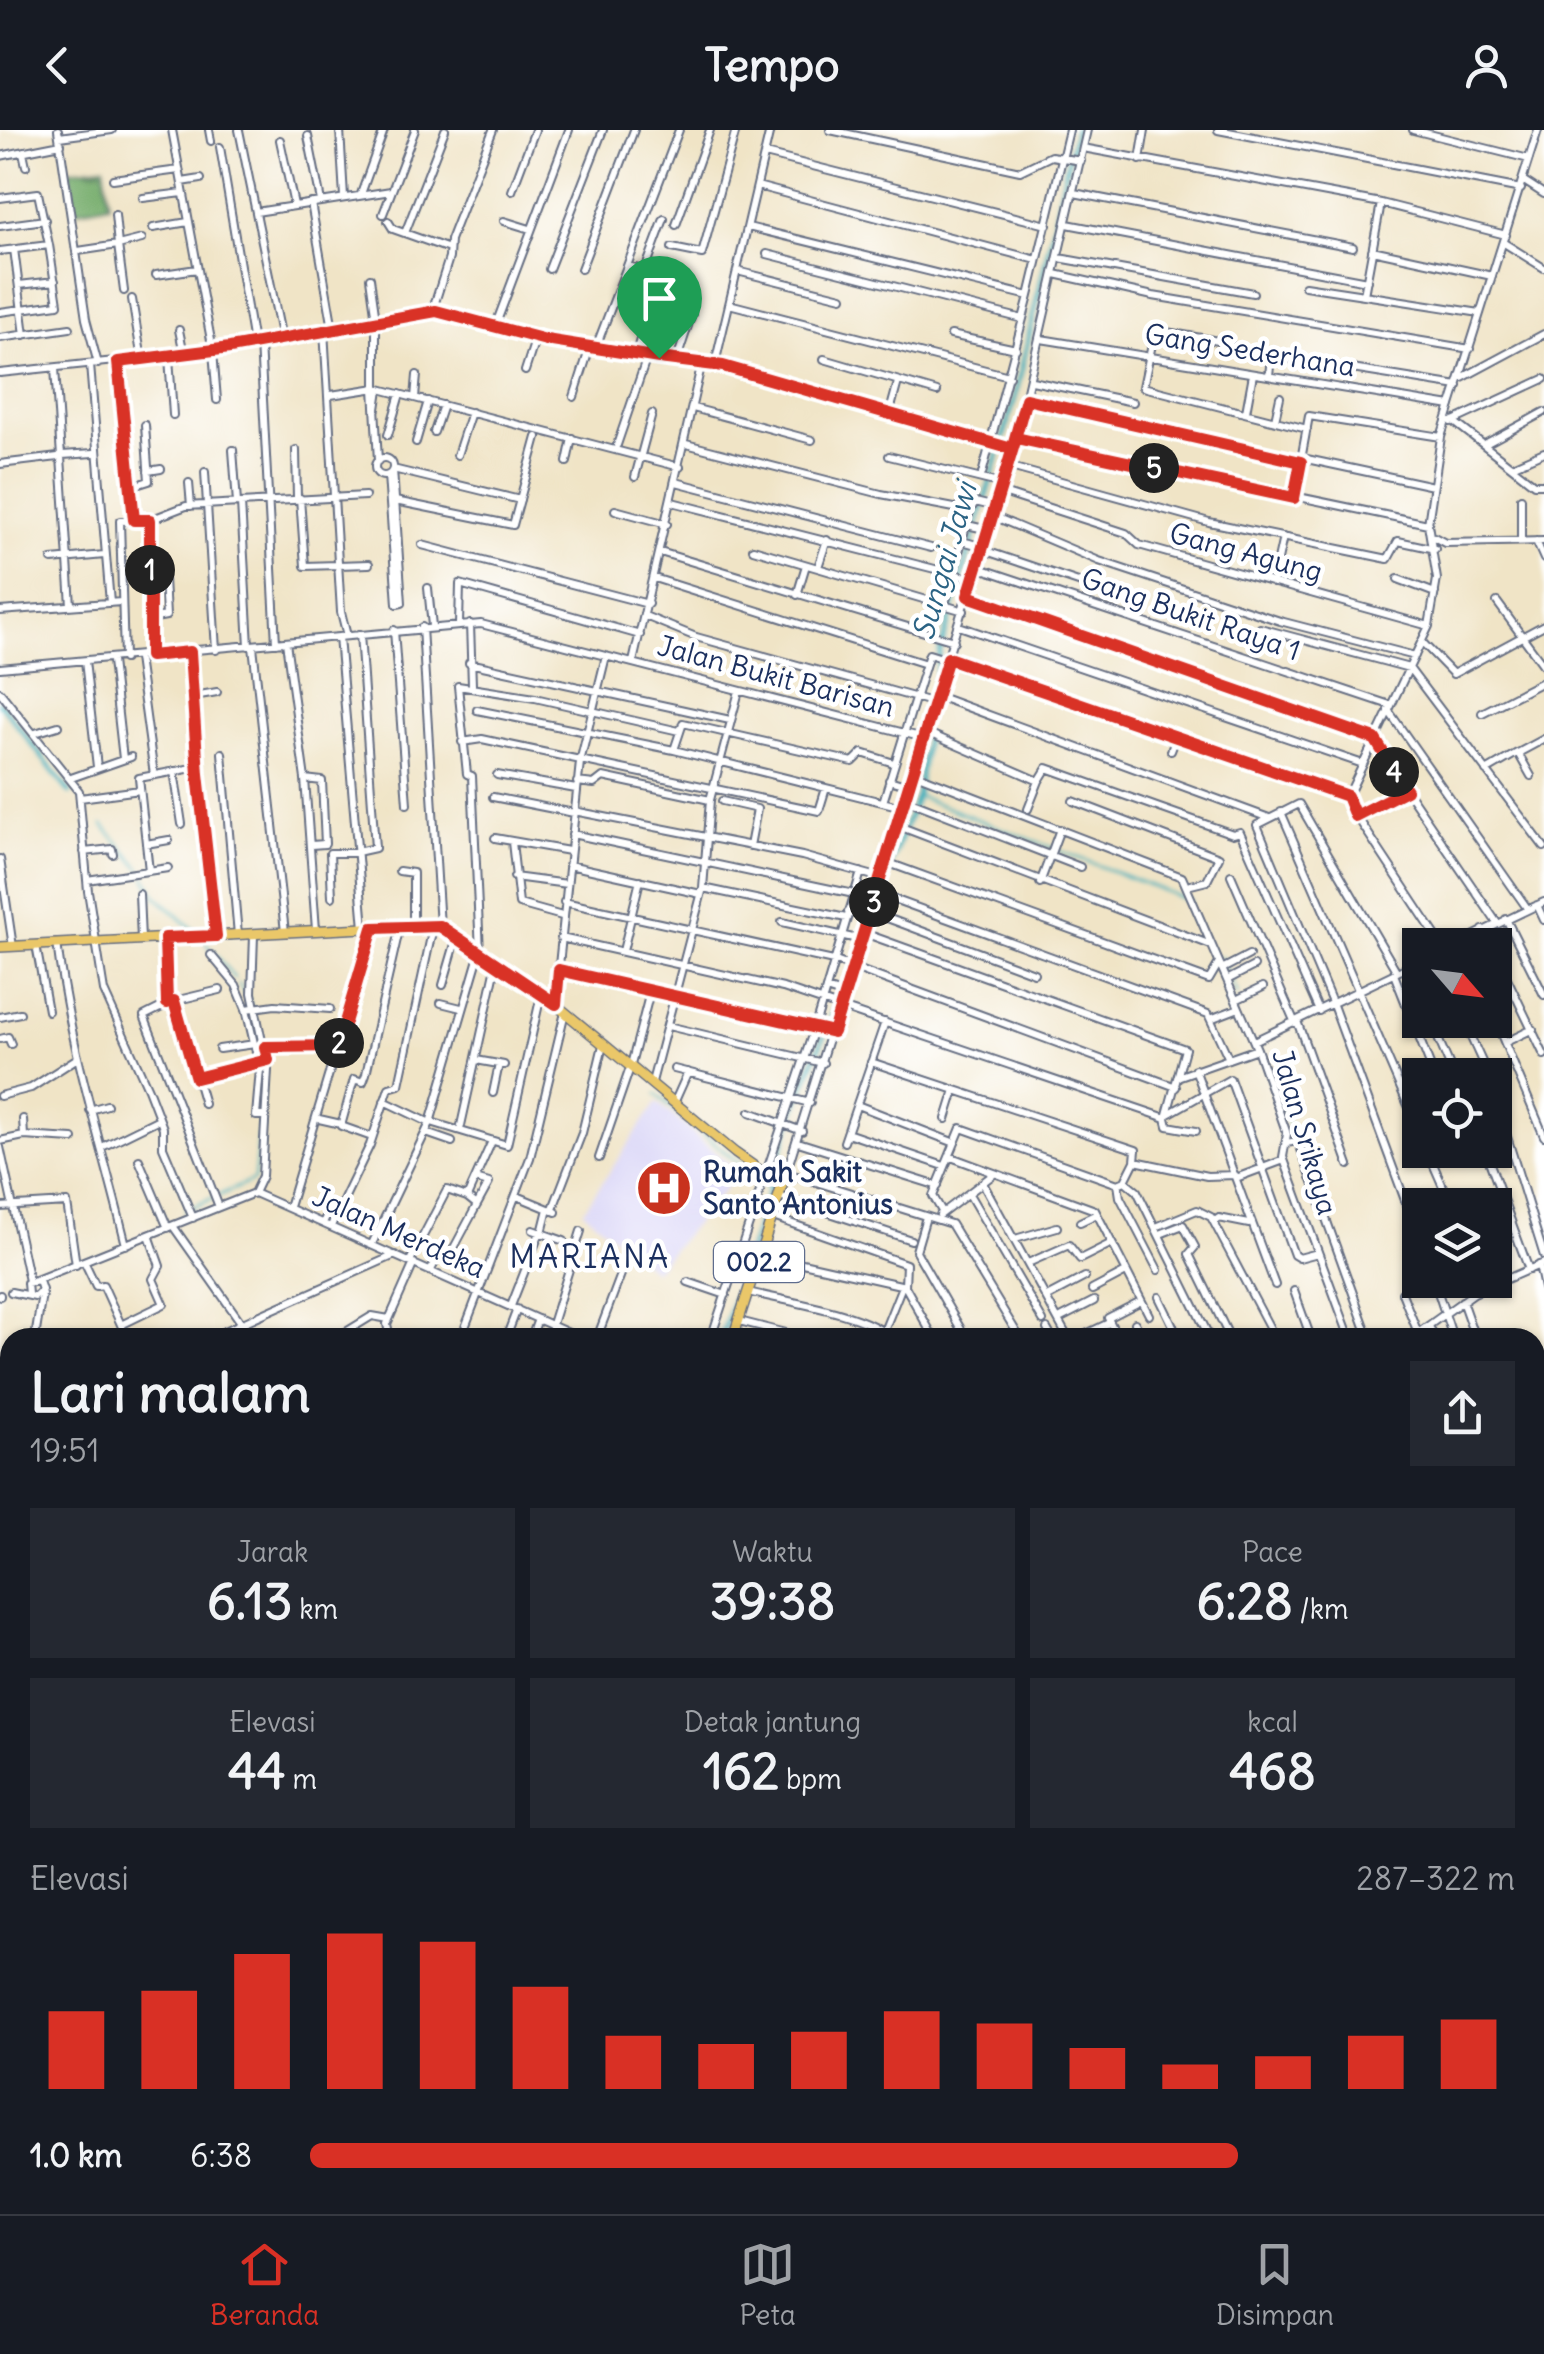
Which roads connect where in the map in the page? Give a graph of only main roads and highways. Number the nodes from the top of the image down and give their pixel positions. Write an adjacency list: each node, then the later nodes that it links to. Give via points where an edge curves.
1 (0, 948): 2 (main road, 002.2, via 437,926 556,1004 780,1189)
2 (737, 1328)

